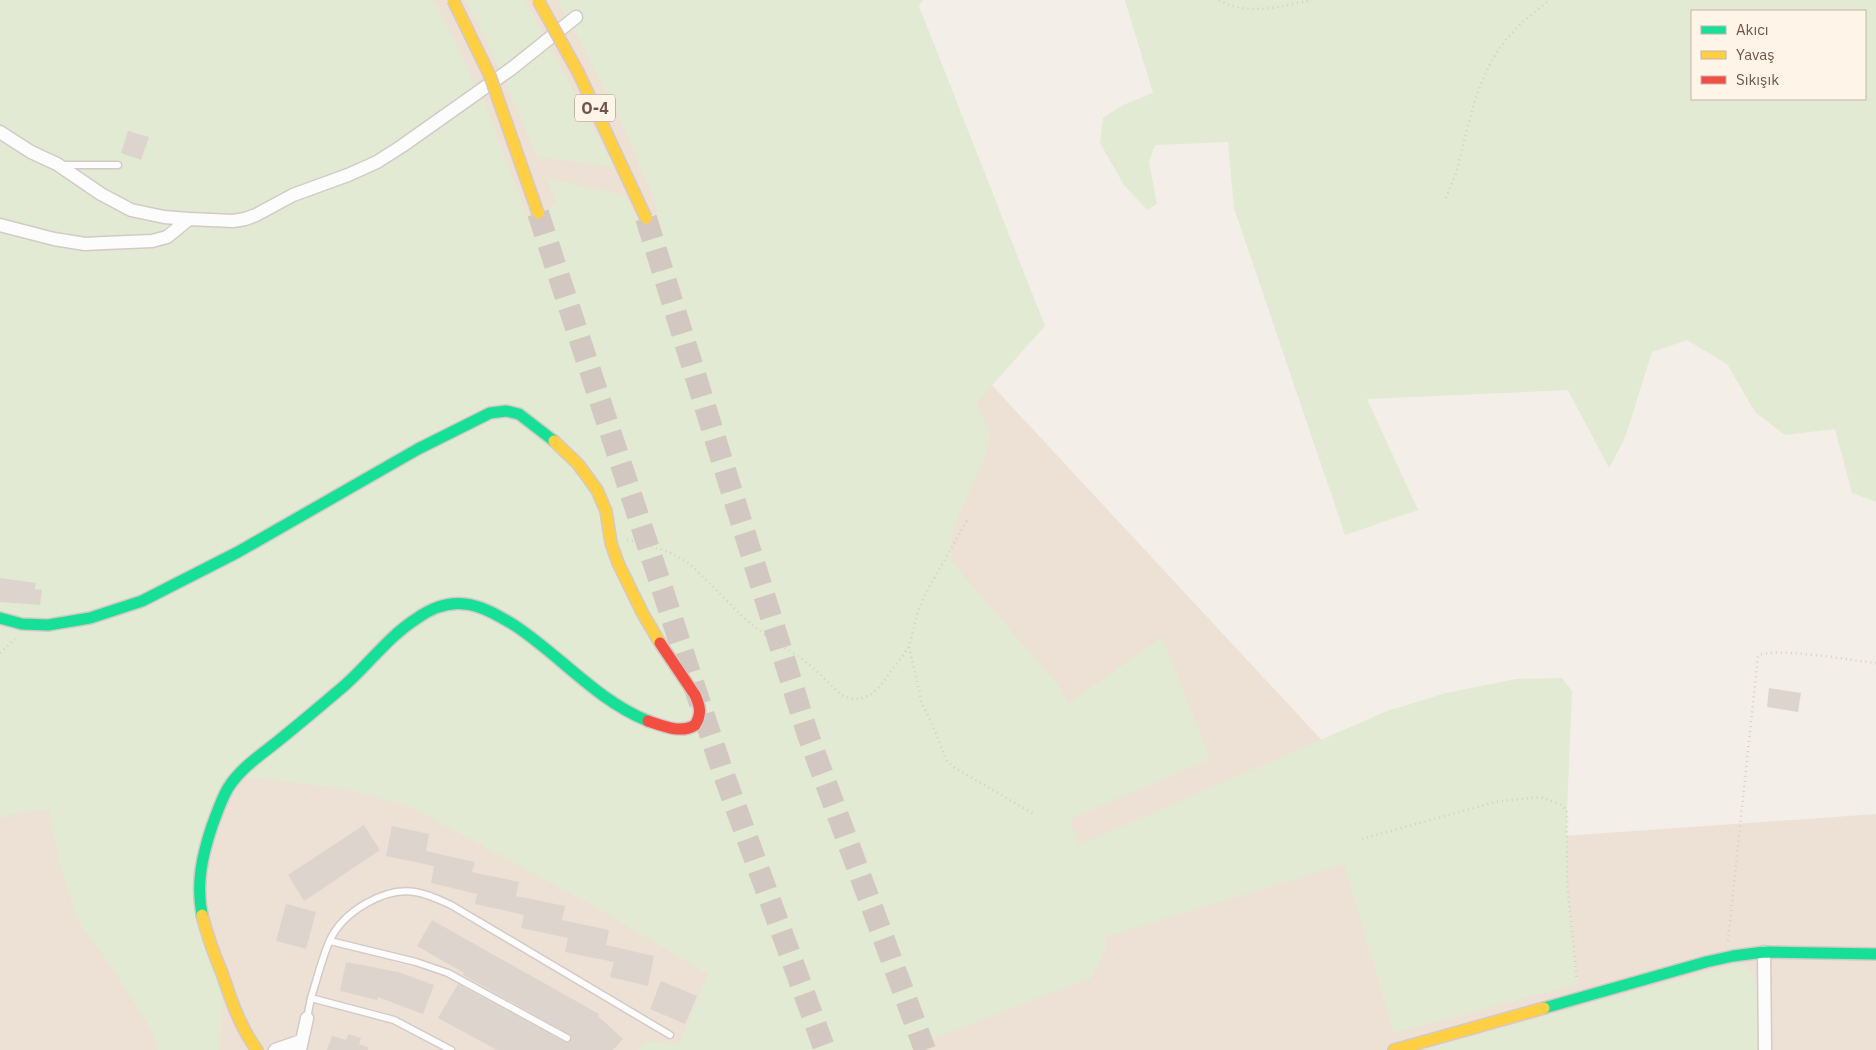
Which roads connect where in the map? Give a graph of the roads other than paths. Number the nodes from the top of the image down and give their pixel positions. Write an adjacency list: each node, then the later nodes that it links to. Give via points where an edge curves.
1 (453, 0): 7 (main road, bridge, via 490,76)
2 (538, 0): 8 (main road, O-4, bridge, via 578,72)
3 (576, 17): 9 (street, via 377,162 293,195 256,215 233,221)
4 (0, 132): 5 (street, via 31,152)
5 (60, 165): 6 (lane); 9 (street, via 124,207)
6 (118, 166)
7 (538, 213)
8 (646, 218)
9 (189, 219): 10 (street, via 166,237 105,244 54,239)
10 (0, 225)
11 (0, 618): 21 (main road, via 34,626 48,625 90,618 142,601 255,542 418,449 502,410 526,417 582,467 603,502 619,565 643,613 697,700 698,720 693,727 682,729 642,719 592,687 519,628 476,606 449,604 400,629 351,680 252,761 237,776 220,802 202,859 200,907 205,931 236,1010)
12 (330, 940): 15 (lane); 17 (lane, via 350,913 368,902 388,894 414,892 451,905); 18 (lane, via 448,973)
13 (1764, 952): 14 (main road); 20 (main road, via 1726,958 1579,997); 24 (street)
14 (1876, 954)
15 (311, 998): 16 (lane); 23 (lane, via 394,1020)
16 (307, 1018): 19 (street)
17 (670, 1035)
18 (567, 1038)
19 (300, 1046): 22 (street)
20 (1401, 1049)
21 (257, 1050)
22 (275, 1050)
23 (452, 1050)
24 (1765, 1050)

